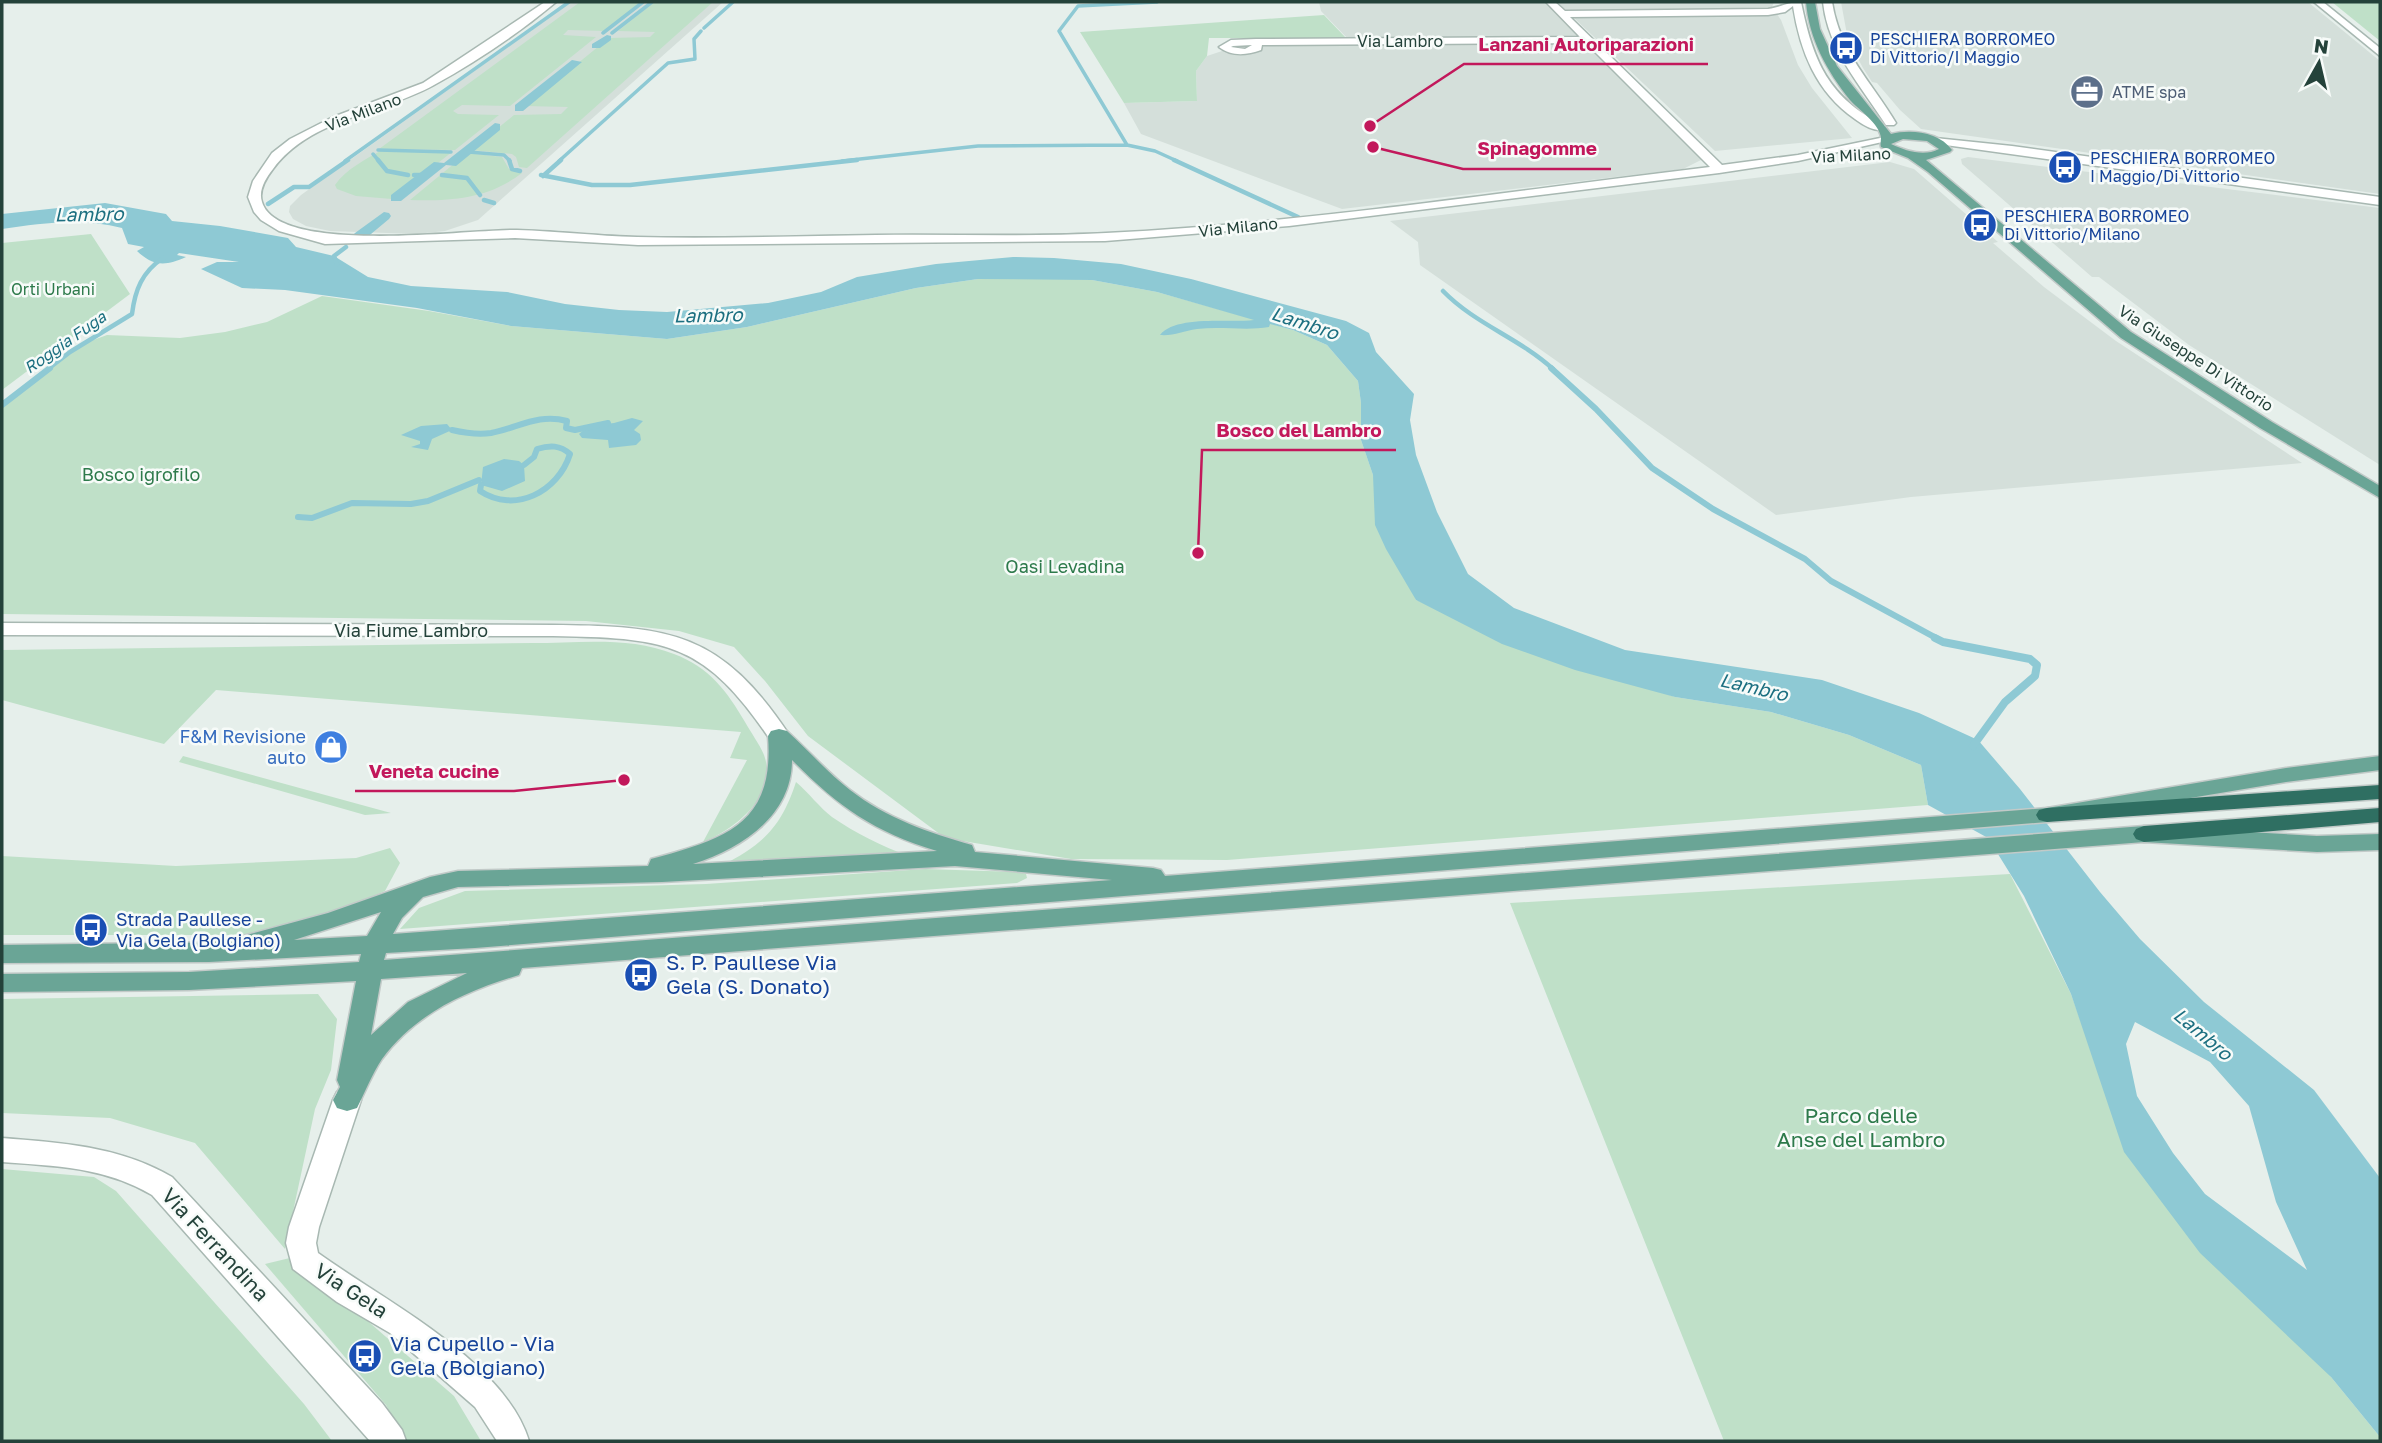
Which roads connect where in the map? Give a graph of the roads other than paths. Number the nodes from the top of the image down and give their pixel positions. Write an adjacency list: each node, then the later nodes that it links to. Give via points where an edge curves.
1 (551, 2): 17 (street, Via Milano, via 438,79 295,142 274,159 255,188 256,205 263,215 312,237 406,248 1105,237 1196,232)
2 (1550, 2): 8 (street)
3 (1795, 2): 7 (street, via 1782,10); 9 (street, Via Giuseppe Di Vittorio)
4 (1810, 2): 13 (main road, Via Giuseppe Di Vittorio, via 1822,48)
5 (1827, 2): 13 (street, Via Giuseppe Di Vittorio, via 1842,55 1882,107)
6 (2318, 2): 12 (street)
7 (1751, 13): 8 (street); 9 (street)
8 (1560, 14): 10 (street)
9 (1800, 23): 13 (street, Via Giuseppe Di Vittorio, via 1811,57 1833,94 1847,111)
10 (1587, 40): 11 (street, Via Lambro); 17 (street)
11 (1256, 42)
12 (2380, 52)
13 (1886, 133): 14 (main road, via 1919,137); 15 (main road, Via Giuseppe Di Vittorio, via 1888,147); 16 (street, Via Milano)
14 (1940, 148): 15 (main road); 18 (street, via 2012,149); 19 (street); 20 (main road, Via Giuseppe Di Vittorio, via 1939,159 1945,169 2141,331)
15 (1908, 154): 16 (street, Via Milano); 21 (main road, Via Giuseppe Di Vittorio, via 1932,169 2126,335)
16 (1798, 158): 17 (street, Via Milano)
17 (1719, 169)
18 (2380, 201)
19 (2380, 207)
20 (2380, 483)
21 (2380, 493)
22 (2, 629): 23 (street, Via Fiume Lambro, via 638,635 678,643 722,665)
23 (779, 736): 30 (main road, via 845,797 880,819 921,839); 31 (main road, via 777,786 769,804 747,828 721,845 677,862)
24 (2380, 763): 26 (main road)
25 (2380, 792): 26 (highway)
26 (2046, 815): 32 (main road)
27 (2380, 816): 28 (highway)
28 (2144, 834): 29 (main road, via 2317,844); 37 (main road)
29 (2380, 842)
30 (997, 860): 31 (main road, via 883,861); 32 (main road)
31 (599, 876): 33 (main road, via 458,879)
32 (1208, 881): 34 (main road)
33 (418, 890): 34 (main road, via 393,912); 35 (main road, via 334,920)
34 (375, 944): 35 (main road); 38 (main road)
35 (209, 953): 36 (main road)
36 (2, 954)
37 (556, 955): 38 (main road); 40 (main road, via 457,985 430,999 373,1052)
38 (368, 971): 39 (main road, via 177,981); 40 (main road)
39 (2, 983)
40 (346, 1100): 43 (street, Via Gela, via 304,1227 304,1260 401,1323 486,1396)
41 (2, 1150): 42 (street, Via Ferrandina, via 88,1157 119,1164 162,1186)
42 (390, 1441)
43 (513, 1441)

